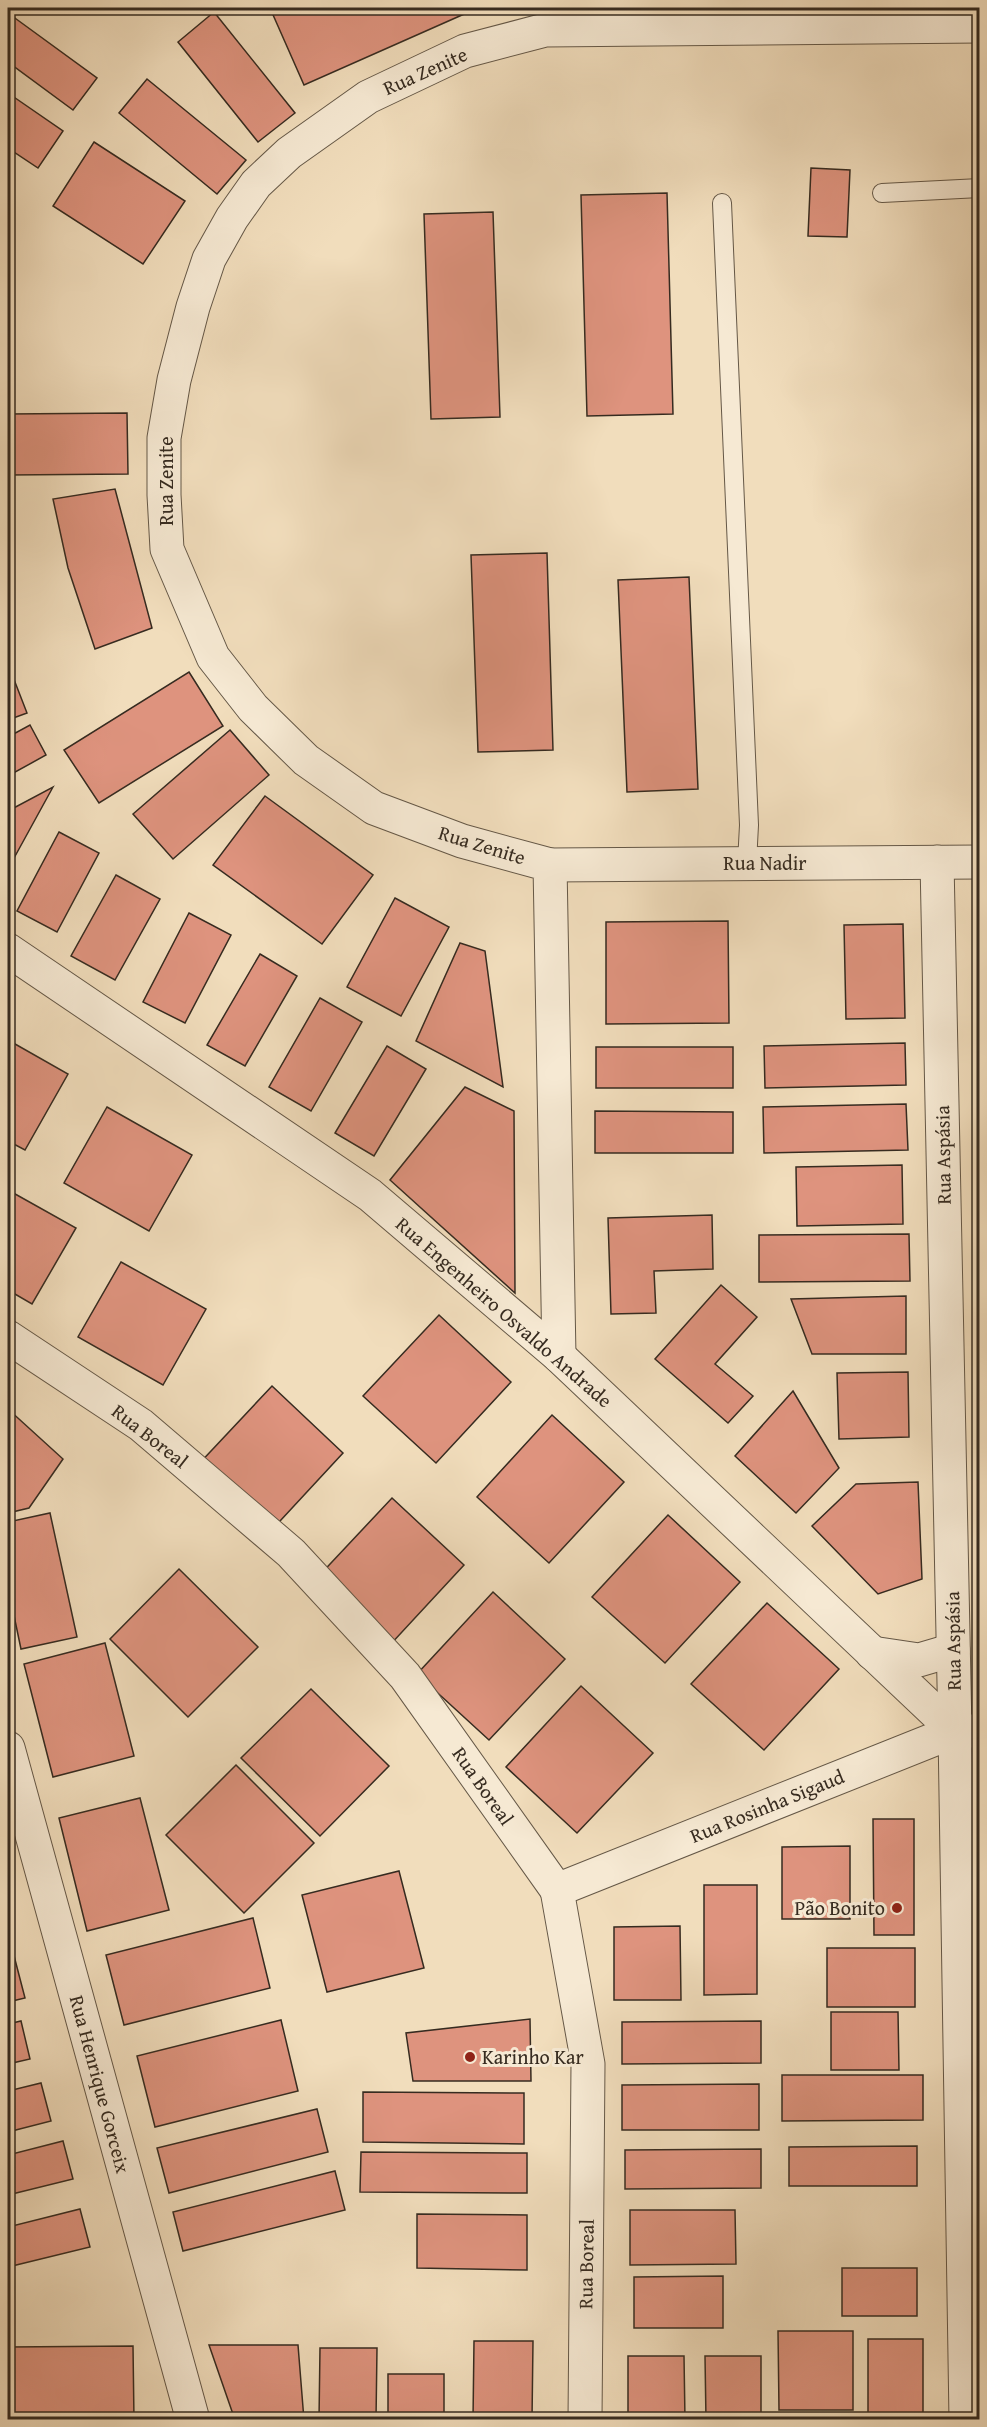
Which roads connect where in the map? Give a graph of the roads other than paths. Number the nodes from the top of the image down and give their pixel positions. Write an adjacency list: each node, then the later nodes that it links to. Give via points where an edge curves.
1 (932, 17): 2 (street, Rua Zenite); 9 (street, Rua Zenite, via 545,30 465,51 368,97 290,153 256,184 209,259 174,380 164,438 164,495 167,549 213,657 253,708 306,760 374,808 462,841)
2 (980, 26)
3 (980, 188): 4 (lane)
4 (882, 193)
5 (722, 202): 8 (lane, via 749,825)
6 (937, 862): 7 (street, Rua Nadir); 8 (street, Rua Nadir); 13 (street, Rua Aspásia)
7 (980, 862)
8 (747, 863): 9 (street, Rua Nadir)
9 (550, 865): 12 (street, Rua Zenite)
10 (8, 950): 12 (street, Rua Engenheiro Osvaldo Andrade, via 370,1195)
11 (8, 1336): 17 (street, Rua Boreal, via 141,1425 291,1553 405,1676)
12 (559, 1356): 14 (street, Rua Engenheiro Osvaldo Andrade)
13 (953, 1650): 14 (street, via 919,1660); 15 (street, Rua Aspásia)
14 (872, 1653): 15 (street, Rua Engenheiro Osvaldo Andrade)
15 (967, 1731): 17 (street, Rua Rosinha Sigaud); 20 (street, Rua Aspásia)
16 (8, 1748): 18 (street, Rua Henrique Gorceix)
17 (557, 1890): 19 (street, Rua Boreal, via 588,2064)
18 (193, 2420)
19 (585, 2420)
20 (966, 2420)

